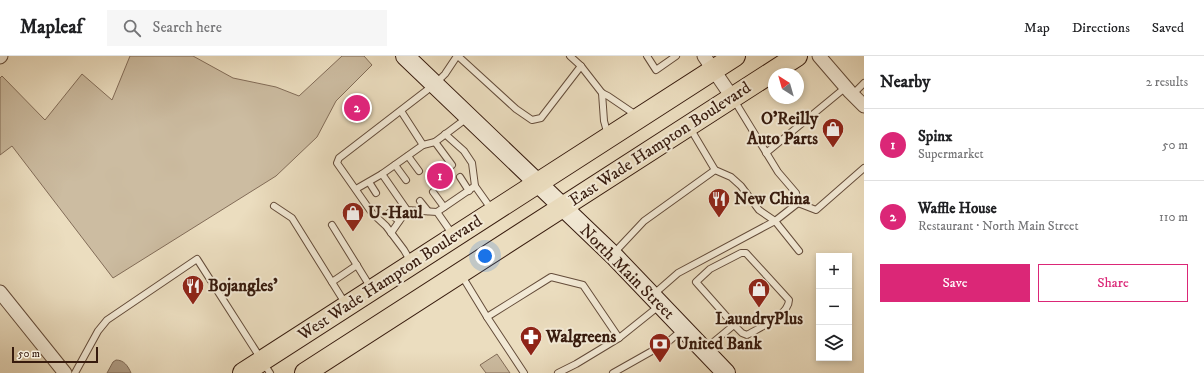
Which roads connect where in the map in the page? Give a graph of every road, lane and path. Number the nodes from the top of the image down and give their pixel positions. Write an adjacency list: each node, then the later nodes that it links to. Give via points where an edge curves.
1 (404, 56): 12 (main road, North Main Street)
2 (458, 56): 10 (lane, via 516,109 532,120 541,118); 12 (lane)
3 (570, 56): 10 (lane)
4 (647, 56): 5 (lane, via 656,70)
5 (676, 56)
6 (735, 56): 9 (main road, East Wade Hampton Boulevard)
7 (797, 56): 15 (main road, East Wade Hampton Boulevard)
8 (819, 56): 13 (street)
9 (709, 63): 15 (street); 19 (main road, East Wade Hampton Boulevard)
10 (581, 66): 14 (lane)
11 (864, 83): 13 (lane)
12 (435, 84): 17 (lane); 18 (main road, North Main Street)
13 (849, 91): 16 (street); 25 (lane)
14 (602, 93): 19 (lane); 22 (lane, via 604,121)
15 (732, 97): 20 (main road, East Wade Hampton Boulevard); 25 (lane)
16 (864, 106)
17 (400, 111): 24 (lane); 38 (lane, via 339,158 337,163)
18 (469, 117): 21 (lane); 36 (main road, North Main Street)
19 (639, 117): 22 (main road, East Wade Hampton Boulevard)
20 (688, 125): 30 (lane); 46 (main road, East Wade Hampton Boulevard)
21 (445, 134): 23 (lane); 37 (lane, via 464,151 472,163)
22 (609, 137): 36 (main road, East Wade Hampton Boulevard)
23 (435, 142): 24 (lane); 28 (lane)
24 (423, 145): 26 (lane)
25 (766, 153): 43 (lane, via 796,193)
26 (408, 156): 27 (lane); 31 (lane)
27 (395, 165): 32 (lane); 34 (lane)
28 (452, 165)
29 (864, 168): 43 (lane, via 816,210)
30 (715, 170): 53 (lane, via 731,177 759,210); 58 (lane, via 644,221)
31 (419, 171)
32 (382, 174): 35 (lane); 47 (lane)
33 (460, 177): 39 (lane)
34 (406, 180)
35 (369, 182): 38 (lane); 41 (lane)
36 (538, 183): 46 (main road, North Main Street); 49 (main road, West Wade Hampton Boulevard)
37 (475, 186): 39 (lane); 49 (lane)
38 (356, 189): 55 (lane, via 372,213)
39 (469, 191): 45 (lane)
40 (433, 192): 45 (lane)
41 (376, 193)
42 (420, 201): 48 (lane)
43 (798, 203): 53 (lane)
44 (274, 206): 62 (lane, via 292,218)
45 (444, 207): 50 (lane)
46 (562, 207): 58 (main road, North Main Street); 61 (main road, West Wade Hampton Boulevard)
47 (407, 210): 48 (lane); 52 (lane)
48 (428, 211): 50 (lane)
49 (493, 211): 56 (main road, West Wade Hampton Boulevard)
50 (437, 212): 56 (lane)
51 (389, 213): 52 (lane)
52 (399, 221): 55 (lane)
53 (775, 221): 57 (lane); 65 (lane, via 678,273)
54 (332, 225): 60 (lane)
55 (391, 233): 59 (lane)
56 (454, 236): 59 (main road, West Wade Hampton Boulevard)
57 (799, 251)
58 (612, 255): 65 (main road, North Main Street)
59 (412, 264): 63 (main road, West Wade Hampton Boulevard)
60 (357, 266): 62 (lane); 63 (lane)
61 (460, 273): 67 (lane); 77 (main road, West Wade Hampton Boulevard)
62 (332, 282): 66 (lane)
63 (372, 289): 66 (main road, West Wade Hampton Boulevard)
64 (0, 292): 74 (street)
65 (656, 301): 69 (main road, North Main Street); 70 (lane)
66 (347, 306): 72 (main road, West Wade Hampton Boulevard)
67 (487, 317): 70 (lane, via 551,277 583,285); 78 (lane)
68 (734, 325): 68 (lane, via 696,282 710,269 741,252 751,257 789,300 789,304 779,316 747,335); 71 (lane)
69 (683, 329): 71 (main road, North Main Street); 80 (lane, via 668,342)
70 (619, 338): 79 (lane)
71 (703, 350): 73 (main road, North Main Street)
72 (266, 367): 75 (lane, via 197,259 107,320 98,331); 76 (main road, West Wade Hampton Boulevard)
73 (723, 372)
74 (65, 373)
75 (76, 373)
76 (243, 373)
77 (305, 373)
78 (524, 373)
79 (558, 373)
80 (613, 373)

